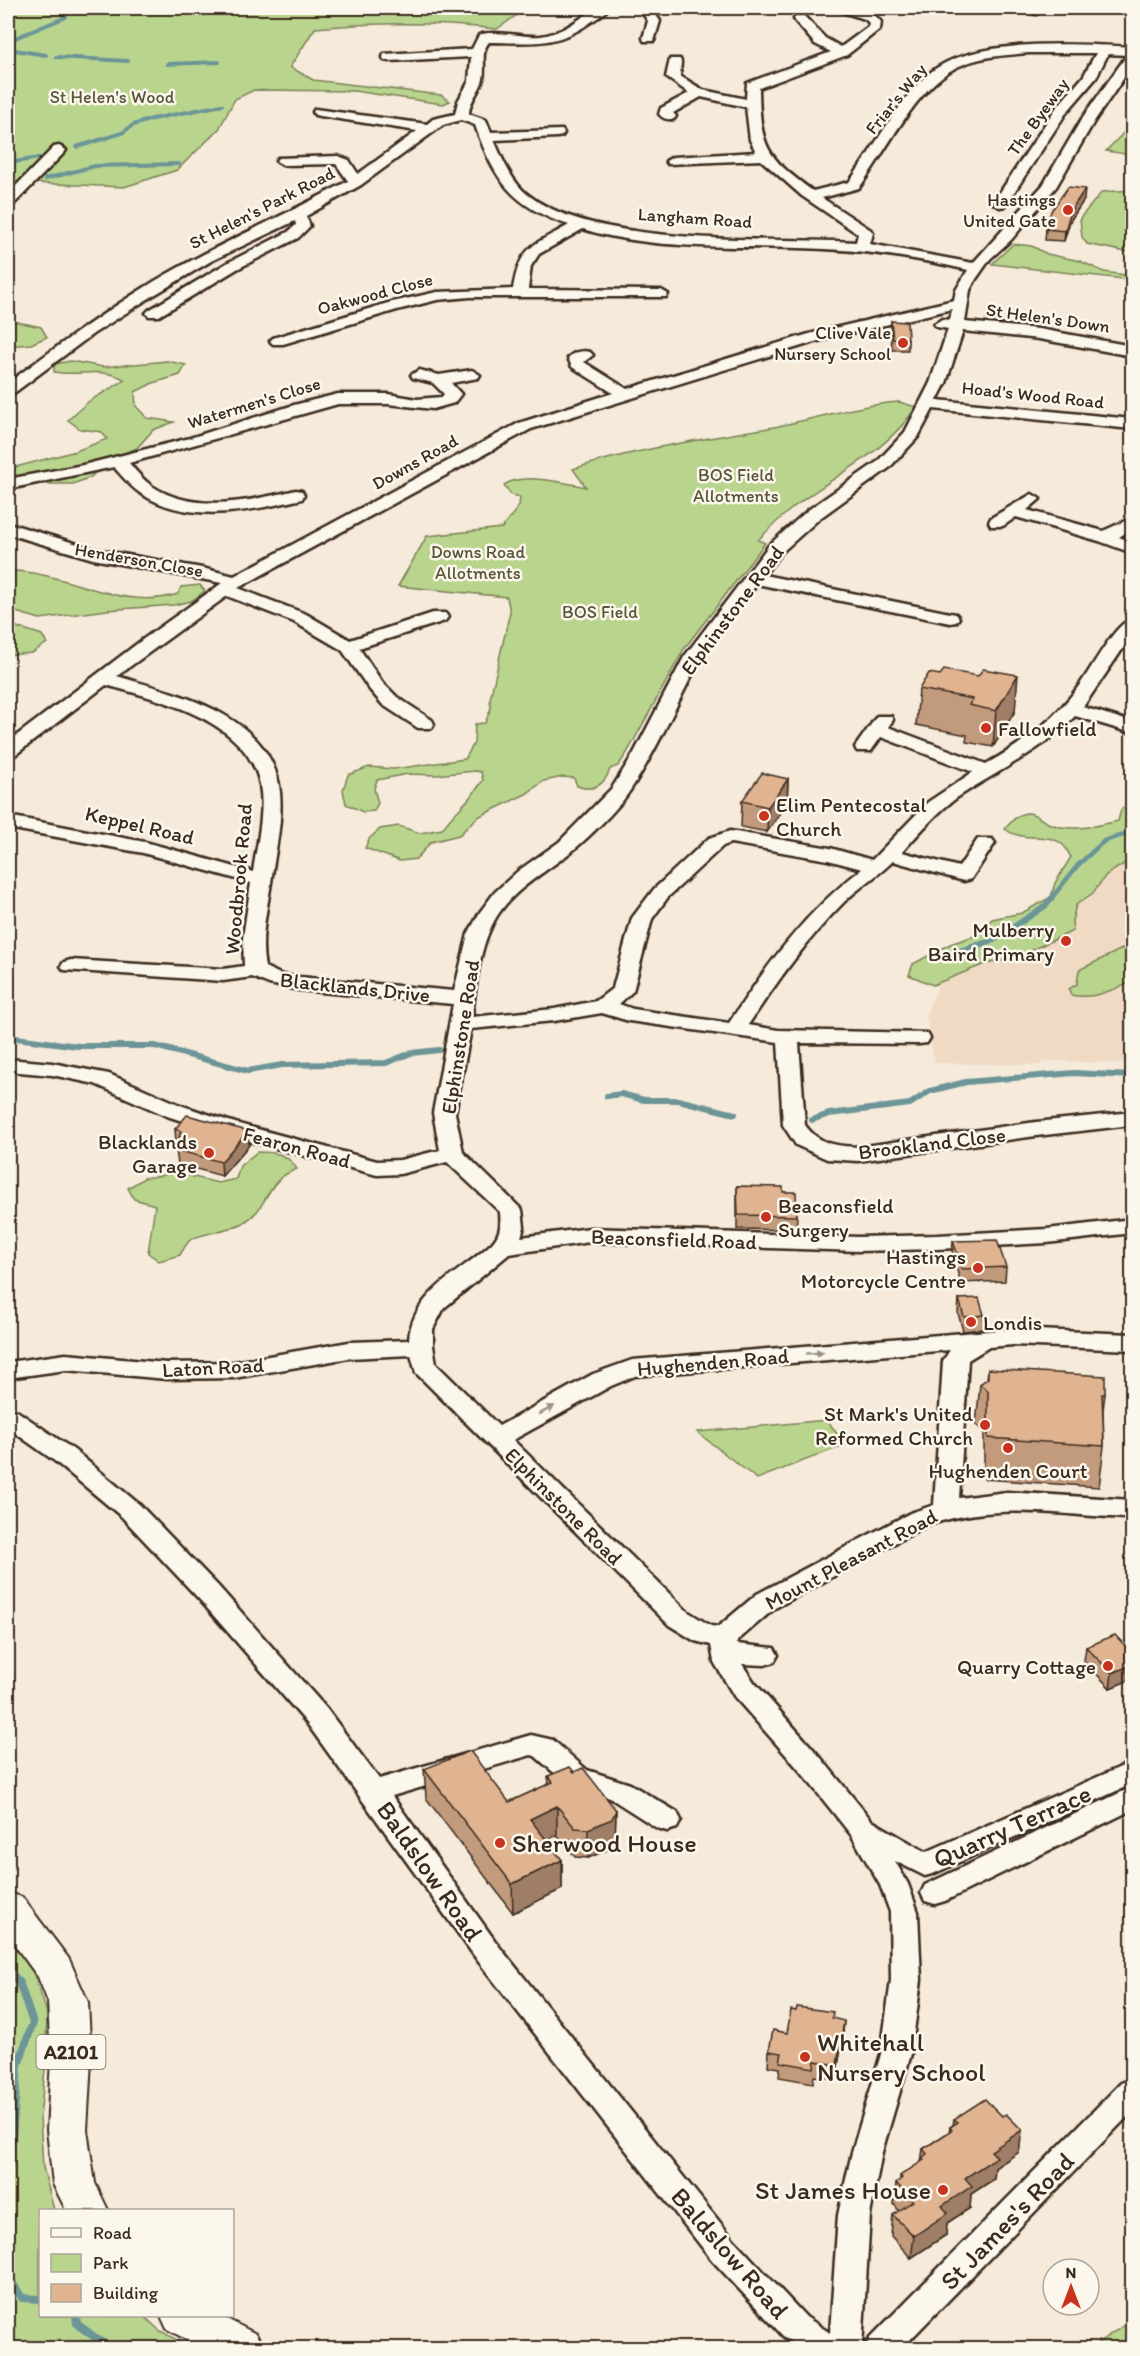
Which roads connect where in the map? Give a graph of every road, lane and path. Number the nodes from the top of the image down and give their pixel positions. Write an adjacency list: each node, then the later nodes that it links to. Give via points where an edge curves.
1 (603, 8): 8 (street, via 553,38 486,37)
2 (645, 8): 5 (street, via 654,21)
3 (843, 8): 7 (street, via 869,16 875,22 874,29)
4 (800, 19): 7 (street, via 820,41)
5 (649, 38)
6 (1104, 50): 10 (street, Friar's Way); 25 (street, Friar's Way, via 1008,51 952,64 918,96 854,185); 27 (street, The Byeway, via 1089,78 1061,111)
7 (842, 52): 13 (street, via 752,86)
8 (476, 53): 9 (street); 15 (street, via 477,77 461,104)
9 (389, 57)
10 (1131, 61): 31 (street, Elphinstone Road, via 1088,120 1049,187)
11 (675, 62): 12 (street, via 673,77)
12 (699, 93): 13 (street); 16 (street, via 666,111)
13 (752, 104): 21 (street, via 759,146)
14 (320, 112): 17 (street)
15 (462, 116): 17 (street, St Helen's Park Road); 19 (street, Langham Road, via 482,123)
16 (669, 116)
17 (427, 129): 24 (street, St Helen's Park Road)
18 (557, 133): 19 (street)
19 (486, 136): 29 (street, Langham Road, via 521,197)
20 (59, 150): 26 (street)
21 (765, 156): 23 (street); 25 (street)
22 (283, 161): 24 (street, via 338,160)
23 (673, 161)
24 (356, 182): 28 (street, St Helen's Park Road)
25 (812, 196): 30 (street, via 866,233)
26 (8, 202)
27 (1000, 203)
28 (297, 214): 35 (street, via 303,226 293,235); 44 (street, St Helen's Park Road, via 206,258 149,292)
29 (578, 226): 30 (street, Langham Road, via 637,235); 32 (street, via 533,251 524,266)
30 (862, 247): 31 (street, Langham Road)
31 (977, 267): 34 (street, Elphinstone Road)
32 (520, 293): 33 (street, Oakwood Close); 38 (street, Oakwood Close, via 436,296)
33 (661, 294)
34 (960, 303): 36 (street, Downs Road); 37 (street, Elphinstone Road)
35 (154, 313)
36 (896, 320): 37 (street, Downs Road); 45 (street, Downs Road, via 814,338)
37 (957, 325): 39 (street, St Helen's Down, via 1039,334); 46 (street, Elphinstone Road)
38 (278, 341)
39 (1132, 351)
40 (585, 355): 45 (street, via 576,358 577,364)
41 (418, 375): 43 (street)
42 (472, 375): 43 (street)
43 (439, 380): 48 (street, Watermen's Close, via 453,394 434,404 338,399)
44 (8, 390)
45 (625, 394): 59 (street, Downs Road, via 525,426)
46 (929, 404): 47 (street, Hoad's Wood Road); 58 (street, Elphinstone Road, via 904,446 795,530)
47 (1132, 424)
48 (117, 462): 49 (street, Watermen's Close); 50 (street, via 148,491 191,505 252,506)
49 (8, 484)
50 (296, 495)
51 (1032, 500): 52 (street)
52 (1013, 511): 53 (street); 56 (street)
53 (997, 522)
54 (1132, 523): 56 (street)
55 (10, 525): 59 (street, Henderson Close, via 91,554 214,574)
56 (1105, 537): 57 (street)
57 (1132, 548)
58 (753, 578): 60 (street); 77 (street, Elphinstone Road, via 693,657 620,791 566,846 502,896 487,916 478,934)
59 (230, 586): 63 (street, Henderson Close, via 300,618); 64 (street, Downs Road)
60 (952, 618)
61 (434, 622): 63 (street)
62 (1132, 624): 65 (street)
63 (348, 646): 66 (street, via 390,701)
64 (103, 678): 69 (street, Downs Road); 74 (street, Woodbrook Road, via 186,704 242,734 253,745 267,774 270,807)
65 (1071, 709): 67 (street); 70 (street, via 1054,727)
66 (425, 724)
67 (1132, 728)
68 (864, 747): 70 (street, via 881,724)
69 (8, 751)
70 (990, 772): 73 (street, via 966,783 935,806)
71 (8, 822): 74 (street, Keppel Road, via 145,848)
72 (985, 843): 73 (street, via 964,875)
73 (883, 860): 78 (street, via 730,837 716,842 661,893 642,918 623,991); 80 (street, via 839,896 808,931)
74 (261, 880): 76 (street, Woodbrook Road, via 254,933)
75 (71, 966): 76 (street, Blacklands Drive, via 223,975)
76 (255, 970): 77 (street, Blacklands Drive, via 267,977 293,982)
77 (463, 998): 79 (street, Elphinstone Road)
78 (603, 1006): 79 (street); 80 (street, via 629,1015)
79 (461, 1024): 85 (street, Elphinstone Road, via 444,1113)
80 (735, 1029): 81 (street)
81 (788, 1036): 82 (street); 84 (street, Brookland Close, via 794,1125 804,1140 827,1152 858,1155)
82 (919, 1038)
83 (8, 1065): 85 (street, Fearon Road, via 52,1068 101,1079 227,1128 377,1168 400,1167)
84 (1132, 1119)
85 (452, 1154): 87 (street, via 511,1210 512,1230)
86 (1132, 1226): 87 (street, Beaconsfield Road, via 1047,1236 937,1242 859,1244 590,1235)
87 (503, 1247): 90 (street, via 436,1302 423,1320)
88 (983, 1340): 89 (street, Hughenden Road, via 1013,1337); 91 (street, Hughenden Road); 92 (street)
89 (1132, 1342)
90 (419, 1347): 93 (street, Laton Road, via 349,1350 234,1370 167,1371 66,1362); 95 (street, Elphinstone Road, via 425,1367)
91 (911, 1347): 92 (street, Hughenden Road, via 944,1352); 95 (street, Hughenden Road, one-way to 91, via 602,1380 632,1368)
92 (955, 1361): 97 (street)
93 (8, 1370)
94 (8, 1417): 101 (street, Baldslow Road, via 65,1456 131,1511 316,1715)
95 (496, 1438): 98 (street, Elphinstone Road, via 678,1618)
96 (1132, 1509): 97 (street, Mount Pleasant Road, via 1007,1501)
97 (946, 1510): 98 (street, Mount Pleasant Road, via 919,1519 766,1601)
98 (724, 1645): 99 (street, Elphinstone Road); 104 (street, via 727,1662 744,1689)
99 (765, 1655)
100 (1132, 1772): 104 (street, Quarry Terrace, via 926,1865)
101 (374, 1791): 103 (street, via 531,1745 543,1747 577,1777 620,1791); 111 (street, Baldslow Road, via 488,1953 723,2250 795,2327)
102 (1132, 1798): 105 (street)
103 (667, 1820)
104 (862, 1828): 112 (street, via 894,1884 904,1912 906,1980 896,2054 867,2152 854,2215)
105 (935, 1893)
106 (8, 1908): 108 (main road, A2101, via 55,1970 68,2002 71,2060 67,2130 74,2184)
107 (1132, 2092): 113 (street, St James's Road)
108 (86, 2209)
109 (184, 2317): 110 (main road)
110 (241, 2349)
111 (827, 2349)
112 (846, 2349)
113 (881, 2349)

